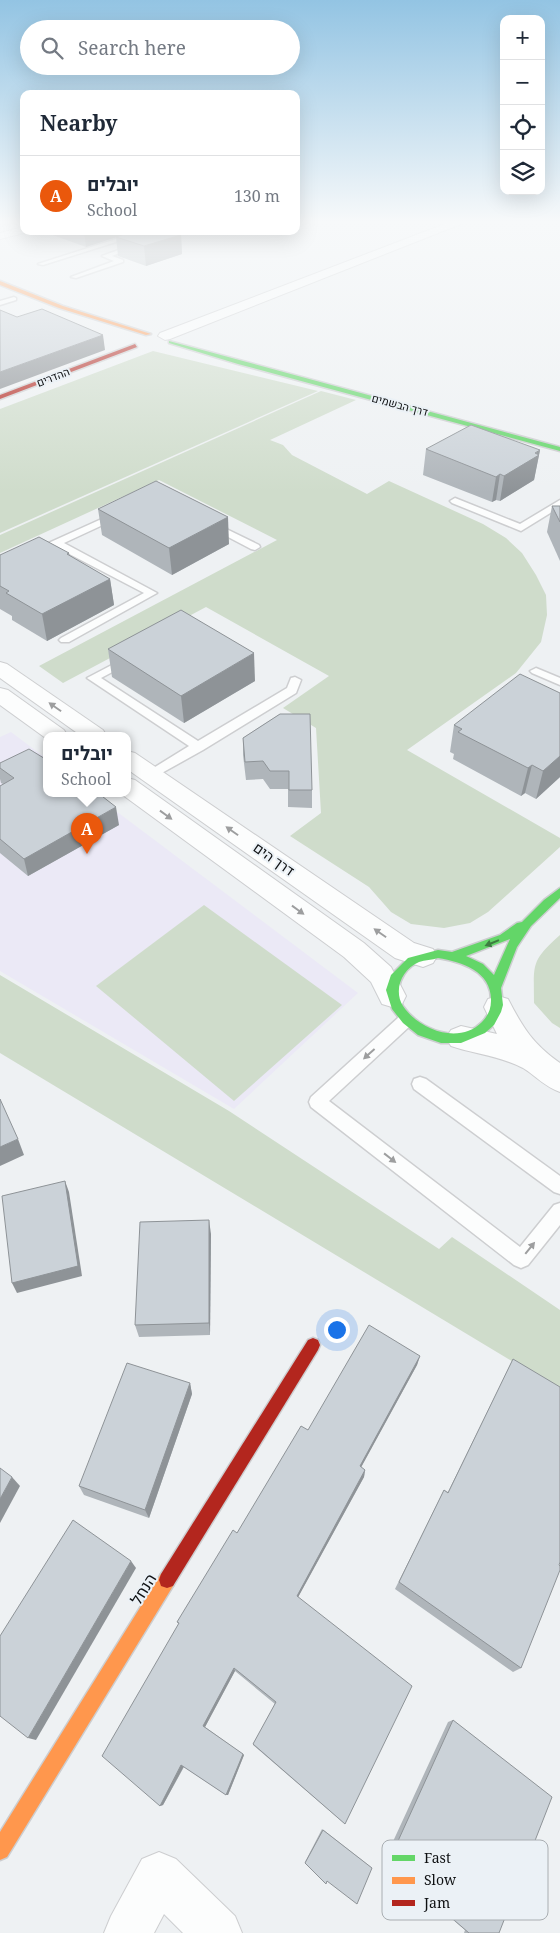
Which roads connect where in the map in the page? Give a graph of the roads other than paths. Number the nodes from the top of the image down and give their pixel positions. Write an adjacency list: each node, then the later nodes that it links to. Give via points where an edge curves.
1 (50, 312): 5 (street)
2 (80, 312): 4 (street)
3 (240, 312): 6 (street)
4 (148, 334): 5 (street, ההדרים); 6 (street)
5 (134, 343): 6 (street); 7 (street, ההדרים)
6 (162, 344): 8 (street, דרך הבשמים)
7 (0, 397)
8 (560, 448)
9 (455, 501): 10 (lane, via 521,528)
10 (560, 503)
11 (129, 509): 13 (lane)
12 (206, 522): 14 (lane)
13 (57, 543): 15 (lane); 16 (lane, via 152,593)
14 (255, 547)
15 (0, 569)
16 (65, 640)
17 (142, 652): 25 (lane, via 93,678)
18 (0, 668): 24 (street, one-way to 18)
19 (536, 671): 21 (lane)
20 (295, 680): 25 (lane, via 292,690)
21 (560, 682)
22 (0, 695): 23 (street)
23 (52, 732)
24 (91, 732)
25 (199, 748): 27 (lane)
26 (131, 761): 27 (street, דרך הים)
27 (151, 775): 31 (street, דרך הים, one-way to 27, via 405,951)
28 (131, 789): 33 (street, דרך הים, one-way to 33, via 354,950 381,975)
29 (560, 892): 30 (street)
30 (527, 923): 32 (street, one-way to 32, via 504,938); 34 (street, via 504,957)
31 (422, 956): 32 (street); 33 (street, via 398,972 392,984)
32 (454, 956): 34 (street, via 483,970)
33 (392, 996): 35 (street)
34 (497, 997): 36 (street, via 493,1019 483,1030); 37 (street, via 508,1031)
35 (405, 1021): 36 (street, via 436,1037); 41 (lane, one-way to 41, via 317,1102 521,1259)
36 (461, 1038): 37 (street, via 488,1043)
37 (531, 1059): 38 (street)
38 (560, 1079)
39 (420, 1084): 40 (lane)
40 (560, 1186)
41 (560, 1210)
42 (313, 1345): 43 (street, הנחל)
43 (0, 1850)
44 (128, 1933): 45 (street, via 159,1876)
45 (218, 1933)

